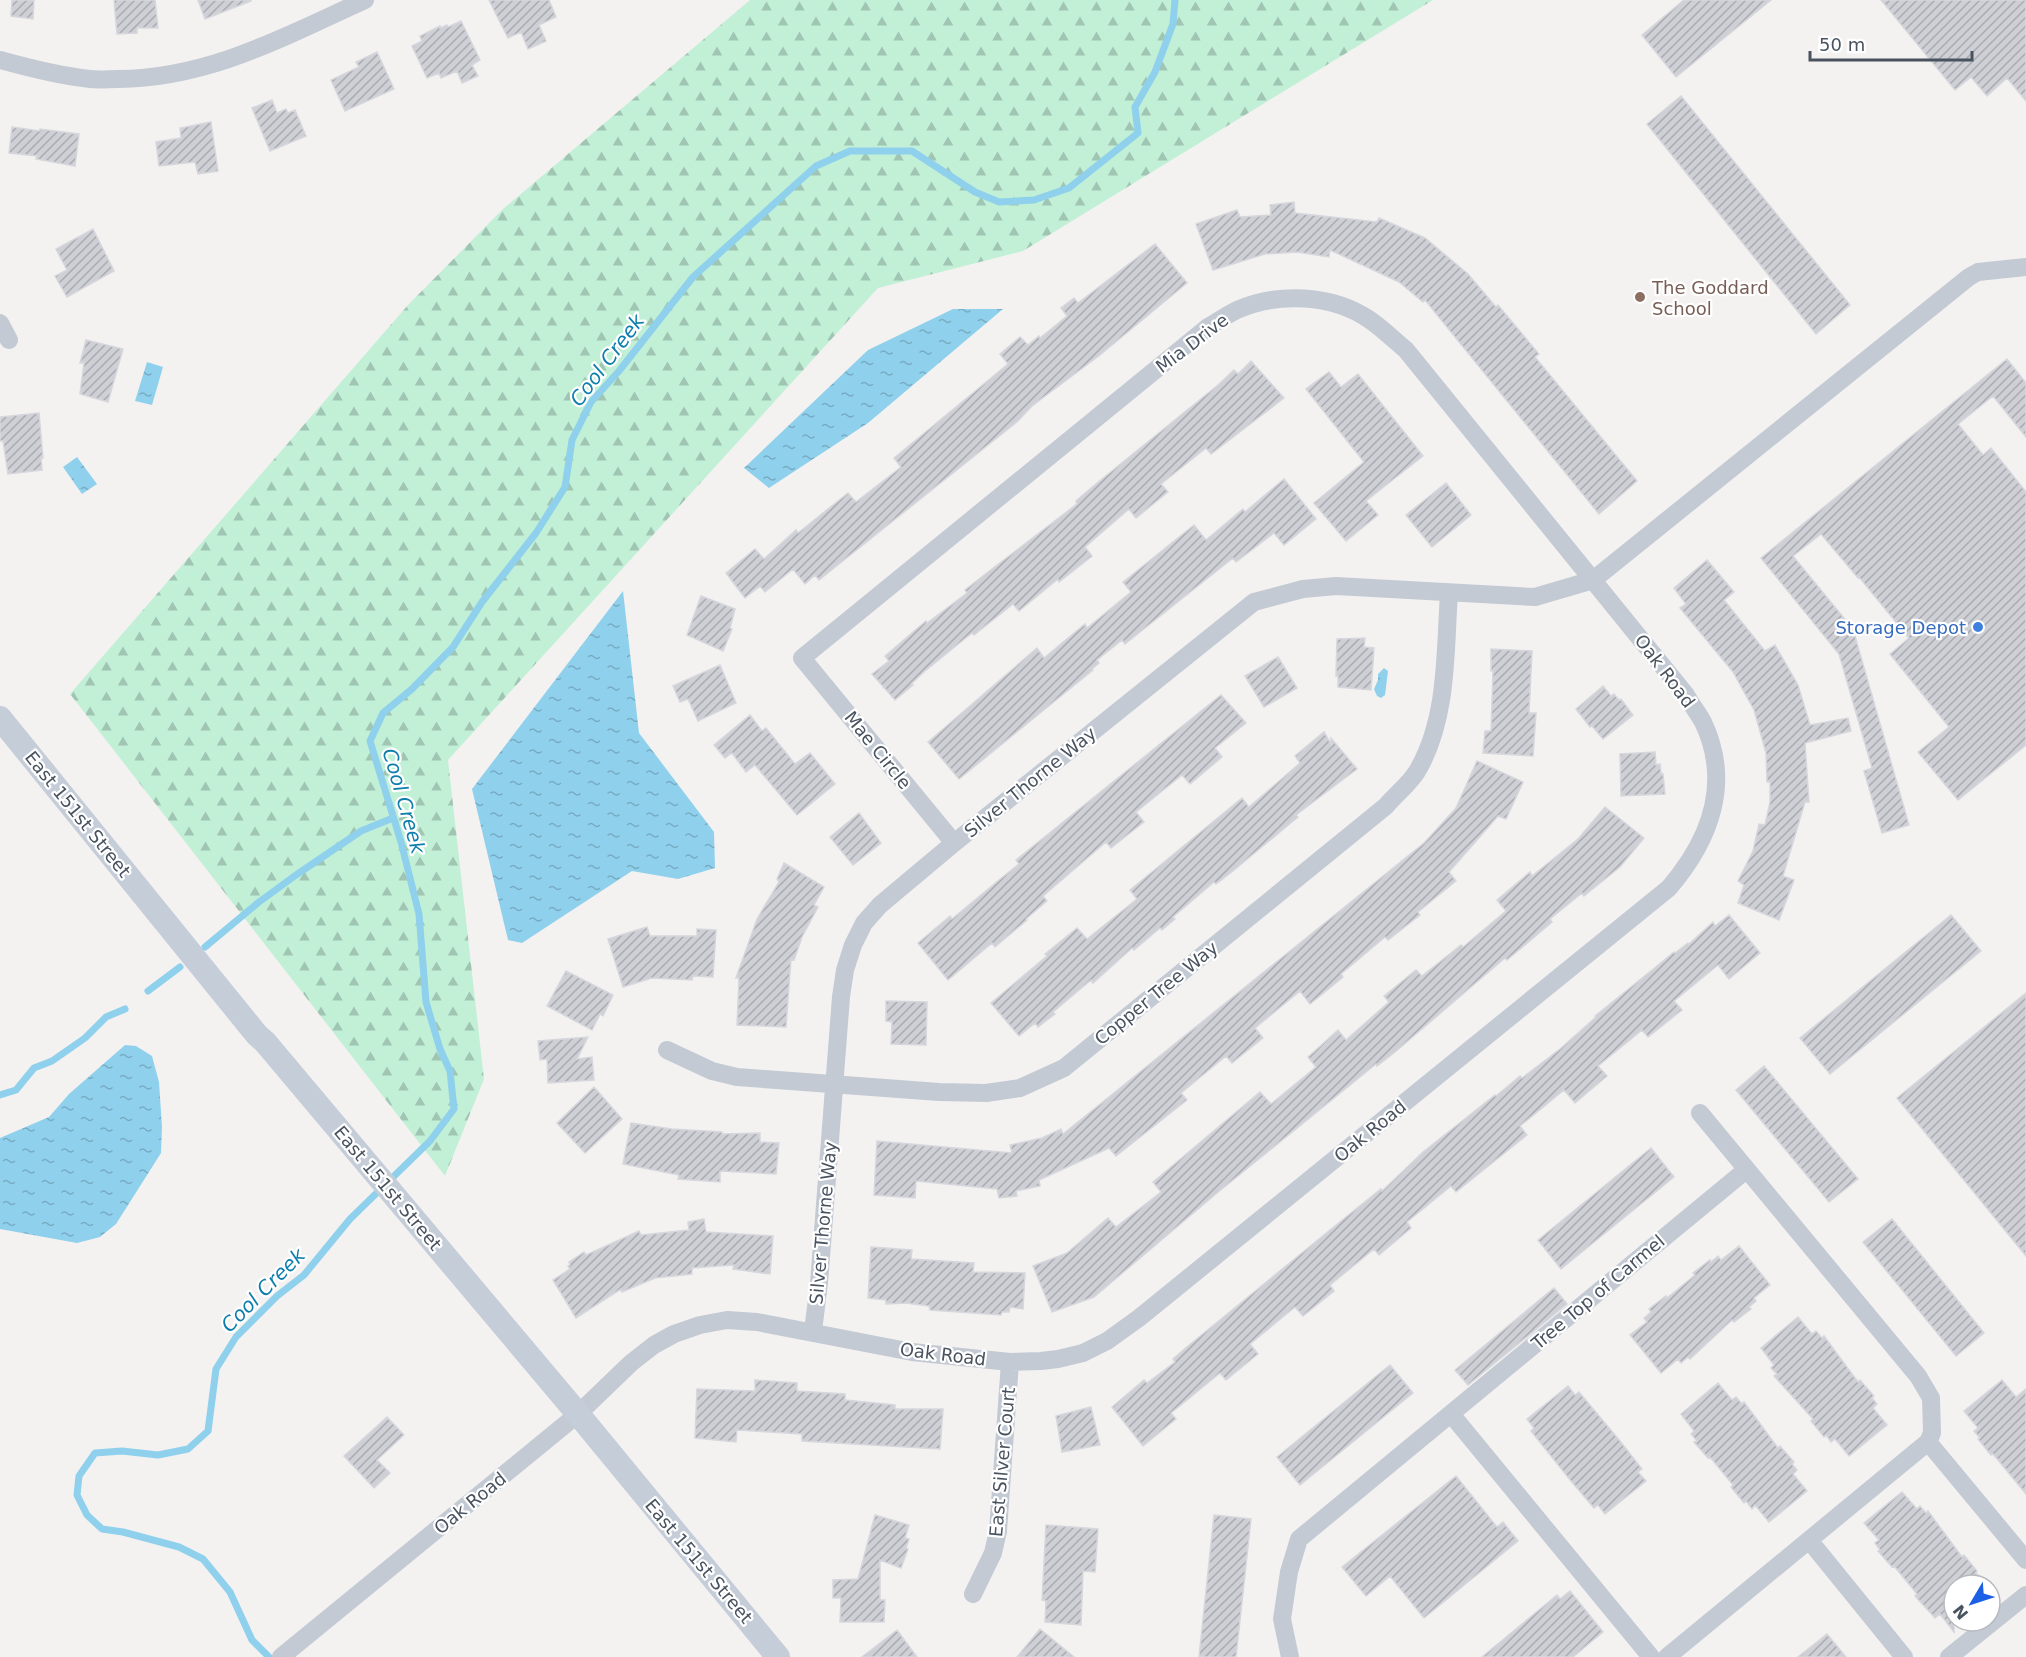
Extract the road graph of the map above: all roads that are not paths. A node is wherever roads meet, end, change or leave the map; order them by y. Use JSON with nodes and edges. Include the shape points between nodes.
{"nodes":[{"id":1,"x":365,"y":0,"type":"edge"},
{"id":2,"x":0,"y":60,"type":"edge"},
{"id":3,"x":2026,"y":267,"type":"edge"},
{"id":4,"x":0,"y":323,"type":"edge"},
{"id":5,"x":9,"y":339,"type":"dead end"},
{"id":6,"x":1593,"y":580,"type":"junction"},
{"id":7,"x":1449,"y":593,"type":"junction"},
{"id":8,"x":802,"y":658,"type":"joint"},
{"id":9,"x":0,"y":718,"type":"edge"},
{"id":10,"x":954,"y":843,"type":"junction"},
{"id":11,"x":667,"y":1050,"type":"dead end"},
{"id":12,"x":834,"y":1084,"type":"junction"},
{"id":13,"x":1700,"y":1113,"type":"dead end"},
{"id":14,"x":1746,"y":1170,"type":"junction"},
{"id":15,"x":813,"y":1331,"type":"junction"},
{"id":16,"x":1010,"y":1362,"type":"junction"},
{"id":17,"x":578,"y":1414,"type":"junction"},
{"id":18,"x":1450,"y":1414,"type":"junction"},
{"id":19,"x":1928,"y":1442,"type":"junction"},
{"id":20,"x":1809,"y":1540,"type":"junction"},
{"id":21,"x":2026,"y":1560,"type":"edge"},
{"id":22,"x":973,"y":1594,"type":"dead end"},
{"id":23,"x":2026,"y":1594,"type":"edge"},
{"id":24,"x":281,"y":1657,"type":"edge"},
{"id":25,"x":778,"y":1657,"type":"edge"},
{"id":26,"x":1290,"y":1657,"type":"edge"},
{"id":27,"x":1651,"y":1657,"type":"edge"},
{"id":28,"x":1667,"y":1657,"type":"edge"},
{"id":29,"x":1904,"y":1657,"type":"edge"},
{"id":30,"x":1949,"y":1657,"type":"edge"}],
"edges":[{"from":1,"to":2,"type":"street","via":[[239,57],[166,76],[91,79]]},
{"from":3,"to":6,"type":"street","via":[[1978,272],[1969,277]]},
{"from":4,"to":5,"type":"street"},
{"from":6,"to":7,"type":"street","name":"Silver Thorne Way","via":[[1534,597]]},
{"from":6,"to":8,"type":"street","name":"Mia Drive","via":[[1406,350],[1370,320],[1343,307],[1303,298],[1267,300],[1236,310],[1208,327]]},
{"from":6,"to":16,"type":"street","name":"Oak Road","via":[[1686,694],[1703,723],[1713,753],[1716,776],[1708,827],[1682,874],[1139,1318],[1083,1353]]},
{"from":7,"to":10,"type":"street","name":"Silver Thorne Way","via":[[1336,586],[1303,589],[1254,603]]},
{"from":7,"to":12,"type":"street","name":"Copper Tree Way","via":[[1441,703],[1432,740],[1418,771],[1386,806],[1064,1068],[1020,1088],[986,1093]]},
{"from":8,"to":10,"type":"street","name":"Mae Circle"},
{"from":9,"to":17,"type":"street","name":"East 151st Street","via":[[256,1035]]},
{"from":10,"to":12,"type":"street","name":"Silver Thorne Way","via":[[880,905],[864,923],[853,945],[842,988]]},
{"from":11,"to":12,"type":"street","name":"Copper Tree Way","via":[[712,1071],[737,1077]]},
{"from":12,"to":15,"type":"street","name":"Silver Thorne Way"},
{"from":13,"to":14,"type":"street"},
{"from":14,"to":18,"type":"street","name":"Tree Top of Carmel"},
{"from":14,"to":19,"type":"street","via":[[1918,1376],[1931,1398],[1932,1433]]},
{"from":15,"to":16,"type":"street","name":"Oak Road","via":[[912,1352]]},
{"from":15,"to":17,"type":"street","name":"Oak Road","via":[[727,1320],[674,1334],[631,1363]]},
{"from":16,"to":22,"type":"street","name":"East Silver Court","via":[[998,1531],[993,1553]]},
{"from":17,"to":24,"type":"street","name":"Oak Road"},
{"from":17,"to":25,"type":"street","name":"East 151st Street"},
{"from":18,"to":26,"type":"street","name":"Tree Top of Carmel","via":[[1299,1539],[1282,1619]]},
{"from":18,"to":27,"type":"street"},
{"from":19,"to":20,"type":"street"},
{"from":19,"to":21,"type":"street"},
{"from":20,"to":28,"type":"street"},
{"from":20,"to":29,"type":"street"},
{"from":23,"to":30,"type":"street"}]}
